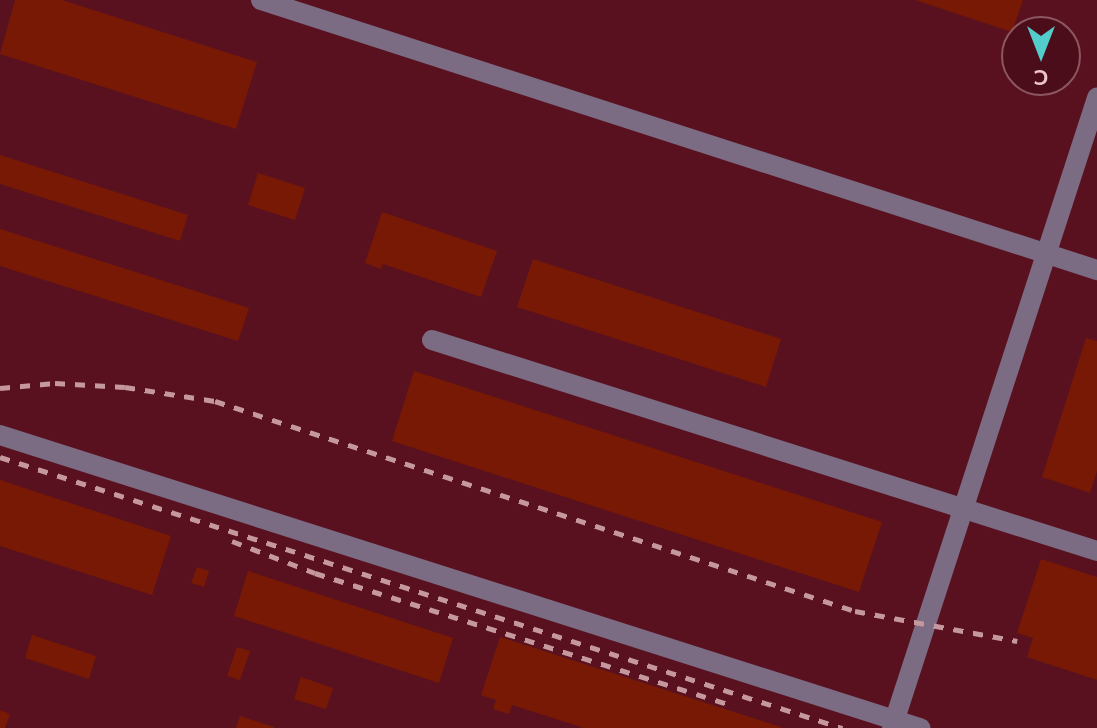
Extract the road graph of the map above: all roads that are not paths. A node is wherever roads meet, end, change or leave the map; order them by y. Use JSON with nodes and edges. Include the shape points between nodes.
{"nodes":[{"id":1,"x":261,"y":0,"type":"edge"},
{"id":2,"x":1097,"y":98,"type":"edge"},
{"id":3,"x":1047,"y":254,"type":"junction"},
{"id":4,"x":1097,"y":270,"type":"edge"},
{"id":5,"x":432,"y":340,"type":"dead end"},
{"id":6,"x":0,"y":435,"type":"edge"},
{"id":7,"x":963,"y":509,"type":"junction"},
{"id":8,"x":1097,"y":551,"type":"edge"},
{"id":9,"x":893,"y":724,"type":"edge"},
{"id":10,"x":920,"y":728,"type":"edge"}],
"edges":[{"from":1,"to":3,"type":"lane"},
{"from":2,"to":3,"type":"lane"},
{"from":3,"to":4,"type":"lane"},
{"from":3,"to":7,"type":"lane"},
{"from":5,"to":7,"type":"lane"},
{"from":6,"to":9,"type":"lane"},
{"from":7,"to":8,"type":"lane"},
{"from":7,"to":9,"type":"lane"},
{"from":9,"to":10,"type":"lane"}]}
